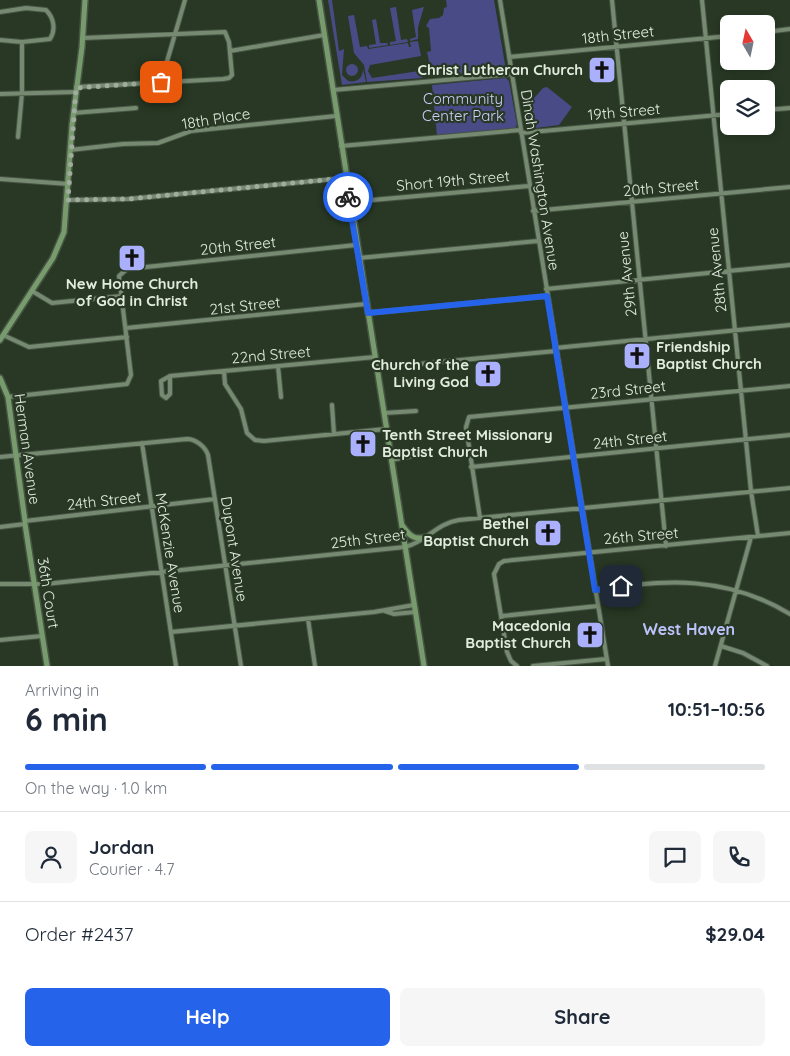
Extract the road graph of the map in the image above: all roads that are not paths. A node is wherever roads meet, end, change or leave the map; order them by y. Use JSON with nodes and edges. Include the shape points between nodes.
{"nodes":[{"id":1,"x":85,"y":0,"type":"edge"},
{"id":2,"x":185,"y":0,"type":"edge"},
{"id":3,"x":319,"y":0,"type":"edge"},
{"id":4,"x":500,"y":0,"type":"edge"},
{"id":5,"x":612,"y":0,"type":"edge"},
{"id":6,"x":702,"y":0,"type":"edge"},
{"id":7,"x":0,"y":12,"type":"edge"},
{"id":8,"x":790,"y":29,"type":"edge"},
{"id":9,"x":775,"y":31,"type":"edge"},
{"id":10,"x":176,"y":34,"type":"junction"},
{"id":11,"x":324,"y":35,"type":"junction"},
{"id":12,"x":720,"y":37,"type":"edge"},
{"id":13,"x":83,"y":38,"type":"junction"},
{"id":14,"x":706,"y":38,"type":"junction"},
{"id":15,"x":0,"y":40,"type":"edge"},
{"id":16,"x":22,"y":42,"type":"junction"},
{"id":17,"x":617,"y":46,"type":"junction"},
{"id":18,"x":230,"y":51,"type":"junction"},
{"id":19,"x":509,"y":57,"type":"junction"},
{"id":20,"x":512,"y":74,"type":"junction"},
{"id":21,"x":161,"y":82,"type":"junction"},
{"id":22,"x":76,"y":90,"type":"junction"},
{"id":23,"x":333,"y":90,"type":"junction"},
{"id":24,"x":22,"y":93,"type":"junction"},
{"id":25,"x":0,"y":94,"type":"edge"},
{"id":26,"x":136,"y":108,"type":"dead end"},
{"id":27,"x":790,"y":108,"type":"edge"},
{"id":28,"x":775,"y":109,"type":"edge"},
{"id":29,"x":73,"y":113,"type":"junction"},
{"id":30,"x":714,"y":115,"type":"junction"},
{"id":31,"x":720,"y":115,"type":"edge"},
{"id":32,"x":336,"y":116,"type":"junction"},
{"id":33,"x":624,"y":124,"type":"junction"},
{"id":34,"x":521,"y":132,"type":"junction"},
{"id":35,"x":18,"y":137,"type":"dead end"},
{"id":36,"x":340,"y":146,"type":"junction"},
{"id":37,"x":70,"y":150,"type":"junction"},
{"id":38,"x":345,"y":178,"type":"junction"},
{"id":39,"x":0,"y":179,"type":"edge"},
{"id":40,"x":69,"y":184,"type":"junction"},
{"id":41,"x":529,"y":186,"type":"junction"},
{"id":42,"x":790,"y":187,"type":"edge"},
{"id":43,"x":721,"y":193,"type":"junction"},
{"id":44,"x":68,"y":200,"type":"junction"},
{"id":45,"x":349,"y":202,"type":"junction"},
{"id":46,"x":632,"y":202,"type":"junction"},
{"id":47,"x":533,"y":212,"type":"junction"},
{"id":48,"x":538,"y":241,"type":"junction"},
{"id":49,"x":356,"y":245,"type":"junction"},
{"id":50,"x":359,"y":258,"type":"junction"},
{"id":51,"x":790,"y":265,"type":"edge"},
{"id":52,"x":729,"y":271,"type":"junction"},
{"id":53,"x":638,"y":280,"type":"junction"},
{"id":54,"x":546,"y":289,"type":"junction"},
{"id":55,"x":32,"y":291,"type":"junction"},
{"id":56,"x":122,"y":296,"type":"junction"},
{"id":57,"x":547,"y":296,"type":"junction"},
{"id":58,"x":366,"y":304,"type":"junction"},
{"id":59,"x":368,"y":313,"type":"junction"},
{"id":60,"x":790,"y":325,"type":"edge"},
{"id":61,"x":126,"y":328,"type":"junction"},
{"id":62,"x":735,"y":330,"type":"junction"},
{"id":63,"x":126,"y":336,"type":"junction"},
{"id":64,"x":2,"y":338,"type":"edge"},
{"id":65,"x":645,"y":339,"type":"junction"},
{"id":66,"x":555,"y":350,"type":"junction"},
{"id":67,"x":375,"y":357,"type":"junction"},
{"id":68,"x":278,"y":366,"type":"junction"},
{"id":69,"x":377,"y":368,"type":"junction"},
{"id":70,"x":224,"y":371,"type":"junction"},
{"id":71,"x":170,"y":376,"type":"junction"},
{"id":72,"x":0,"y":378,"type":"edge"},
{"id":73,"x":790,"y":386,"type":"edge"},
{"id":74,"x":740,"y":390,"type":"junction"},
{"id":75,"x":8,"y":397,"type":"junction"},
{"id":76,"x":281,"y":397,"type":"dead end"},
{"id":77,"x":651,"y":399,"type":"junction"},
{"id":78,"x":332,"y":405,"type":"dead end"},
{"id":79,"x":565,"y":408,"type":"junction"},
{"id":80,"x":416,"y":411,"type":"dead end"},
{"id":81,"x":384,"y":413,"type":"junction"},
{"id":82,"x":386,"y":429,"type":"junction"},
{"id":83,"x":334,"y":434,"type":"junction"},
{"id":84,"x":790,"y":435,"type":"edge"},
{"id":85,"x":745,"y":440,"type":"junction"},
{"id":86,"x":142,"y":443,"type":"junction"},
{"id":87,"x":656,"y":449,"type":"junction"},
{"id":88,"x":422,"y":454,"type":"dead end"},
{"id":89,"x":15,"y":455,"type":"junction"},
{"id":90,"x":0,"y":457,"type":"edge"},
{"id":91,"x":573,"y":457,"type":"junction"},
{"id":92,"x":391,"y":460,"type":"junction"},
{"id":93,"x":471,"y":467,"type":"junction"},
{"id":94,"x":790,"y":488,"type":"edge"},
{"id":95,"x":750,"y":491,"type":"junction"},
{"id":96,"x":215,"y":499,"type":"junction"},
{"id":97,"x":661,"y":500,"type":"junction"},
{"id":98,"x":581,"y":507,"type":"junction"},
{"id":99,"x":151,"y":508,"type":"junction"},
{"id":100,"x":480,"y":518,"type":"junction"},
{"id":101,"x":25,"y":523,"type":"junction"},
{"id":102,"x":401,"y":524,"type":"junction"},
{"id":103,"x":0,"y":527,"type":"edge"},
{"id":104,"x":790,"y":533,"type":"edge"},
{"id":105,"x":758,"y":536,"type":"junction"},
{"id":106,"x":425,"y":537,"type":"junction"},
{"id":107,"x":751,"y":537,"type":"junction"},
{"id":108,"x":666,"y":546,"type":"junction"},
{"id":109,"x":405,"y":547,"type":"junction"},
{"id":110,"x":589,"y":552,"type":"junction"},
{"id":111,"x":226,"y":565,"type":"junction"},
{"id":112,"x":160,"y":571,"type":"junction"},
{"id":113,"x":34,"y":583,"type":"junction"},
{"id":114,"x":0,"y":584,"type":"edge"},
{"id":115,"x":595,"y":590,"type":"junction"},
{"id":116,"x":737,"y":591,"type":"junction"},
{"id":117,"x":414,"y":604,"type":"junction"},
{"id":118,"x":598,"y":606,"type":"junction"},
{"id":119,"x":385,"y":611,"type":"junction"},
{"id":120,"x":415,"y":612,"type":"junction"},
{"id":121,"x":790,"y":614,"type":"edge"},
{"id":122,"x":502,"y":616,"type":"junction"},
{"id":123,"x":308,"y":619,"type":"junction"},
{"id":124,"x":235,"y":626,"type":"junction"},
{"id":125,"x":171,"y":632,"type":"junction"},
{"id":126,"x":42,"y":636,"type":"junction"},
{"id":127,"x":0,"y":640,"type":"edge"},
{"id":128,"x":721,"y":646,"type":"junction"},
{"id":129,"x":606,"y":659,"type":"junction"},
{"id":130,"x":47,"y":666,"type":"edge"},
{"id":131,"x":176,"y":666,"type":"edge"},
{"id":132,"x":241,"y":666,"type":"edge"},
{"id":133,"x":315,"y":666,"type":"edge"},
{"id":134,"x":424,"y":666,"type":"edge"},
{"id":135,"x":517,"y":666,"type":"edge"},
{"id":136,"x":533,"y":666,"type":"edge"},
{"id":137,"x":608,"y":666,"type":"edge"},
{"id":138,"x":715,"y":666,"type":"edge"},
{"id":139,"x":767,"y":666,"type":"edge"}],
"edges":[{"from":1,"to":13,"type":"main road"},
{"from":2,"to":10,"type":"street"},
{"from":3,"to":11,"type":"main road"},
{"from":4,"to":19,"type":"street","name":"Dinah Washington Avenue"},
{"from":5,"to":17,"type":"street","name":"29th Avenue"},
{"from":6,"to":14,"type":"street","name":"28th Avenue"},
{"from":7,"to":16,"type":"street","via":[[26,8],[49,13],[54,28],[50,39]]},
{"from":8,"to":9,"type":"street"},
{"from":10,"to":13,"type":"street"},
{"from":10,"to":18,"type":"street","via":[[225,32]]},
{"from":10,"to":21,"type":"street"},
{"from":11,"to":18,"type":"street"},
{"from":11,"to":23,"type":"main road"},
{"from":12,"to":14,"type":"street","name":"18th Street"},
{"from":13,"to":22,"type":"main road"},
{"from":14,"to":17,"type":"street","name":"18th Street"},
{"from":14,"to":30,"type":"street","name":"28th Avenue"},
{"from":15,"to":16,"type":"street"},
{"from":16,"to":24,"type":"street"},
{"from":17,"to":19,"type":"street","name":"18th Street"},
{"from":17,"to":33,"type":"street","name":"29th Avenue"},
{"from":18,"to":21,"type":"street","via":[[233,70],[229,78]]},
{"from":19,"to":20,"type":"street","name":"Dinah Washington Avenue"},
{"from":20,"to":23,"type":"street"},
{"from":20,"to":34,"type":"street","name":"Dinah Washington Avenue"},
{"from":21,"to":22,"type":"street"},
{"from":22,"to":24,"type":"street"},
{"from":22,"to":29,"type":"main road"},
{"from":23,"to":32,"type":"main road"},
{"from":24,"to":25,"type":"street"},
{"from":24,"to":35,"type":"street"},
{"from":26,"to":29,"type":"street"},
{"from":27,"to":28,"type":"street"},
{"from":29,"to":37,"type":"main road"},
{"from":30,"to":31,"type":"street","name":"19th Street"},
{"from":30,"to":33,"type":"street","name":"19th Street"},
{"from":30,"to":43,"type":"street","name":"28th Avenue"},
{"from":32,"to":36,"type":"main road"},
{"from":32,"to":37,"type":"street","name":"18th Place","via":[[191,131],[158,143]]},
{"from":33,"to":34,"type":"street","name":"19th Street"},
{"from":33,"to":46,"type":"street","name":"29th Avenue"},
{"from":34,"to":36,"type":"street","name":"19th Street"},
{"from":34,"to":41,"type":"street","name":"Dinah Washington Avenue"},
{"from":36,"to":38,"type":"main road"},
{"from":37,"to":40,"type":"main road"},
{"from":38,"to":44,"type":"street","via":[[128,199]]},
{"from":38,"to":45,"type":"main road"},
{"from":39,"to":40,"type":"street"},
{"from":40,"to":44,"type":"main road"},
{"from":41,"to":45,"type":"street","name":"Short 19th Street"},
{"from":41,"to":47,"type":"street","name":"Dinah Washington Avenue"},
{"from":42,"to":43,"type":"street","name":"20th Street"},
{"from":43,"to":46,"type":"street","name":"20th Street"},
{"from":43,"to":52,"type":"street","name":"28th Avenue"},
{"from":44,"to":55,"type":"main road","via":[[60,245]]},
{"from":45,"to":49,"type":"main road"},
{"from":46,"to":47,"type":"street","name":"20th Street"},
{"from":46,"to":53,"type":"street","name":"29th Avenue"},
{"from":47,"to":48,"type":"street","name":"Dinah Washington Avenue"},
{"from":48,"to":50,"type":"street"},
{"from":48,"to":54,"type":"street","name":"Dinah Washington Avenue"},
{"from":49,"to":50,"type":"main road"},
{"from":49,"to":56,"type":"street","name":"20th Street","via":[[132,268],[122,271],[119,276]]},
{"from":50,"to":58,"type":"main road"},
{"from":51,"to":52,"type":"street"},
{"from":52,"to":53,"type":"street"},
{"from":52,"to":62,"type":"street","name":"28th Avenue"},
{"from":53,"to":54,"type":"street"},
{"from":53,"to":65,"type":"street","name":"29th Avenue"},
{"from":54,"to":57,"type":"street","name":"Dinah Washington Avenue"},
{"from":55,"to":56,"type":"street","via":[[52,302]]},
{"from":55,"to":64,"type":"main road"},
{"from":56,"to":61,"type":"street"},
{"from":57,"to":59,"type":"street"},
{"from":57,"to":66,"type":"street","name":"Dinah Washington Avenue"},
{"from":58,"to":59,"type":"main road"},
{"from":58,"to":61,"type":"street","name":"21st Street"},
{"from":59,"to":67,"type":"main road"},
{"from":60,"to":62,"type":"street"},
{"from":61,"to":63,"type":"street"},
{"from":62,"to":65,"type":"street"},
{"from":62,"to":74,"type":"street","name":"28th Avenue"},
{"from":63,"to":64,"type":"street","via":[[29,347]]},
{"from":63,"to":75,"type":"street","via":[[130,380],[122,386]]},
{"from":65,"to":66,"type":"street"},
{"from":65,"to":77,"type":"street","name":"29th Avenue"},
{"from":66,"to":69,"type":"street"},
{"from":66,"to":79,"type":"street","name":"Dinah Washington Avenue"},
{"from":67,"to":68,"type":"street","name":"22nd Street"},
{"from":67,"to":69,"type":"main road"},
{"from":68,"to":70,"type":"street","name":"22nd Street"},
{"from":68,"to":76,"type":"street"},
{"from":69,"to":81,"type":"main road"},
{"from":70,"to":71,"type":"street","name":"22nd Street"},
{"from":70,"to":83,"type":"street","via":[[227,389],[241,409],[244,428],[254,440],[264,442]]},
{"from":71,"to":71,"type":"street","via":[[160,386],[166,398],[170,394]]},
{"from":72,"to":75,"type":"main road","name":"Herman Avenue"},
{"from":73,"to":74,"type":"street","name":"23rd Street"},
{"from":74,"to":77,"type":"street","name":"23rd Street"},
{"from":74,"to":85,"type":"street","name":"28th Avenue"},
{"from":75,"to":89,"type":"main road","name":"Herman Avenue"},
{"from":77,"to":79,"type":"street","name":"23rd Street"},
{"from":77,"to":87,"type":"street","name":"29th Avenue"},
{"from":78,"to":83,"type":"street"},
{"from":79,"to":91,"type":"street","name":"Dinah Washington Avenue"},
{"from":79,"to":93,"type":"street","name":"23rd Street","via":[[469,417],[466,427]]},
{"from":80,"to":81,"type":"street"},
{"from":81,"to":82,"type":"main road"},
{"from":82,"to":83,"type":"street"},
{"from":82,"to":92,"type":"main road"},
{"from":84,"to":85,"type":"street","name":"24th Street"},
{"from":85,"to":87,"type":"street","name":"24th Street"},
{"from":85,"to":95,"type":"street","name":"28th Avenue"},
{"from":86,"to":89,"type":"street"},
{"from":86,"to":96,"type":"street","name":"Dupont Avenue","via":[[194,441],[208,455]]},
{"from":86,"to":99,"type":"street","name":"McKenzie Avenue"},
{"from":87,"to":91,"type":"street","name":"24th Street"},
{"from":87,"to":97,"type":"street","name":"29th Avenue"},
{"from":88,"to":92,"type":"street"},
{"from":89,"to":90,"type":"street"},
{"from":89,"to":101,"type":"main road","name":"Herman Avenue"},
{"from":91,"to":93,"type":"street","name":"24th Street"},
{"from":91,"to":98,"type":"street","name":"Dinah Washington Avenue"},
{"from":92,"to":102,"type":"main road"},
{"from":93,"to":100,"type":"street"},
{"from":94,"to":95,"type":"street","name":"25th Street"},
{"from":95,"to":97,"type":"street","name":"25th Street"},
{"from":95,"to":105,"type":"street","name":"28th Avenue"},
{"from":96,"to":99,"type":"street","name":"24th Street"},
{"from":96,"to":111,"type":"street","name":"Dupont Avenue"},
{"from":97,"to":98,"type":"street","name":"25th Street"},
{"from":97,"to":108,"type":"street","name":"29th Avenue"},
{"from":98,"to":100,"type":"street","name":"25th Street"},
{"from":98,"to":110,"type":"street","name":"Dinah Washington Avenue"},
{"from":99,"to":101,"type":"street","name":"24th Street"},
{"from":99,"to":112,"type":"street","name":"McKenzie Avenue"},
{"from":100,"to":106,"type":"street","name":"25th Street","via":[[445,523]]},
{"from":101,"to":103,"type":"street","name":"24th Street"},
{"from":101,"to":113,"type":"main road","name":"36th Court"},
{"from":102,"to":106,"type":"main road","via":[[412,537]]},
{"from":102,"to":109,"type":"main road"},
{"from":104,"to":105,"type":"street","name":"26th Street"},
{"from":105,"to":107,"type":"street","name":"26th Street"},
{"from":106,"to":109,"type":"street","name":"25th Street"},
{"from":107,"to":108,"type":"street","name":"26th Street"},
{"from":107,"to":116,"type":"street"},
{"from":108,"to":110,"type":"street","name":"26th Street"},
{"from":109,"to":111,"type":"street","name":"25th Street"},
{"from":109,"to":117,"type":"main road"},
{"from":110,"to":115,"type":"street","name":"Dinah Washington Avenue"},
{"from":110,"to":122,"type":"street","name":"26th Street","via":[[509,560],[499,564],[494,574]]},
{"from":111,"to":112,"type":"street","name":"25th Street"},
{"from":111,"to":124,"type":"street","name":"Dupont Avenue"},
{"from":112,"to":113,"type":"street","name":"25th Street"},
{"from":112,"to":125,"type":"street","name":"McKenzie Avenue"},
{"from":113,"to":114,"type":"street","name":"25th Street"},
{"from":113,"to":126,"type":"main road","name":"36th Court"},
{"from":115,"to":116,"type":"street","via":[[665,581],[695,582]]},
{"from":115,"to":118,"type":"street","name":"Dinah Washington Avenue"},
{"from":116,"to":121,"type":"street"},
{"from":116,"to":128,"type":"street"},
{"from":117,"to":119,"type":"street"},
{"from":117,"to":120,"type":"main road"},
{"from":118,"to":122,"type":"street"},
{"from":118,"to":129,"type":"street","name":"Dinah Washington Avenue"},
{"from":119,"to":120,"type":"street","via":[[394,614]]},
{"from":119,"to":123,"type":"street"},
{"from":120,"to":134,"type":"main road"},
{"from":122,"to":135,"type":"street","via":[[507,652],[511,662]]},
{"from":123,"to":124,"type":"street"},
{"from":123,"to":133,"type":"street"},
{"from":124,"to":125,"type":"street"},
{"from":124,"to":132,"type":"street","name":"Dupont Avenue"},
{"from":125,"to":131,"type":"street","name":"McKenzie Avenue"},
{"from":126,"to":127,"type":"street"},
{"from":126,"to":130,"type":"main road","name":"36th Court"},
{"from":128,"to":138,"type":"street"},
{"from":128,"to":139,"type":"street"},
{"from":129,"to":136,"type":"street"},
{"from":129,"to":137,"type":"street","name":"Dinah Washington Avenue"}]}
